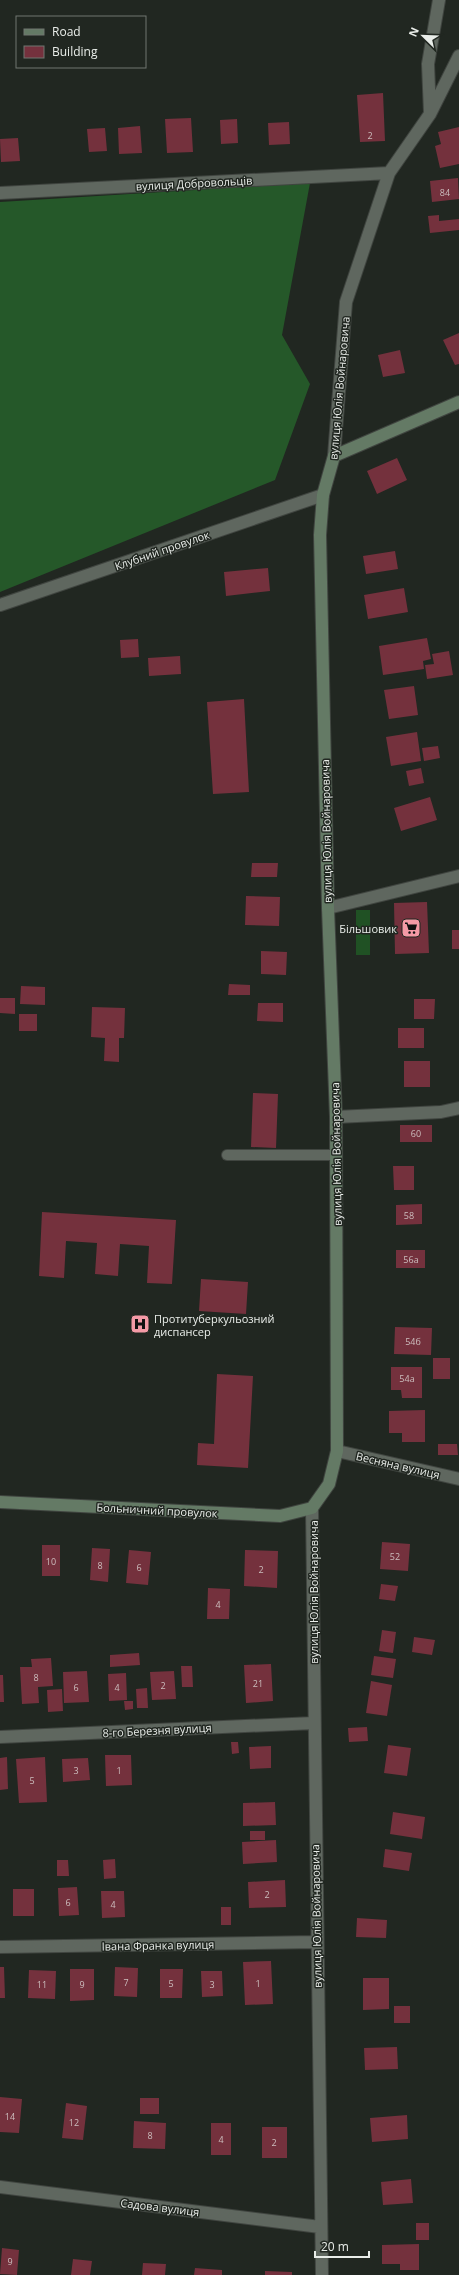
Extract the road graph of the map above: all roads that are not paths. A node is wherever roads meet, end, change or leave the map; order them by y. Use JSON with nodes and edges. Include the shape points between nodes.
{"nodes":[{"id":1,"x":439,"y":0,"type":"edge"},
{"id":2,"x":459,"y":56,"type":"edge"},
{"id":3,"x":430,"y":114,"type":"junction"},
{"id":4,"x":389,"y":173,"type":"junction"},
{"id":5,"x":0,"y":193,"type":"edge"},
{"id":6,"x":459,"y":402,"type":"edge"},
{"id":7,"x":334,"y":456,"type":"junction"},
{"id":8,"x":323,"y":495,"type":"junction"},
{"id":9,"x":0,"y":605,"type":"edge"},
{"id":10,"x":459,"y":876,"type":"edge"},
{"id":11,"x":328,"y":908,"type":"junction"},
{"id":12,"x":459,"y":1108,"type":"edge"},
{"id":13,"x":336,"y":1117,"type":"junction"},
{"id":14,"x":227,"y":1155,"type":"dead end"},
{"id":15,"x":337,"y":1155,"type":"junction"},
{"id":16,"x":337,"y":1451,"type":"junction"},
{"id":17,"x":459,"y":1479,"type":"edge"},
{"id":18,"x":0,"y":1502,"type":"edge"},
{"id":19,"x":312,"y":1508,"type":"junction"},
{"id":20,"x":314,"y":1723,"type":"junction"},
{"id":21,"x":0,"y":1737,"type":"edge"},
{"id":22,"x":316,"y":1942,"type":"junction"},
{"id":23,"x":0,"y":1948,"type":"edge"},
{"id":24,"x":0,"y":2187,"type":"edge"},
{"id":25,"x":320,"y":2227,"type":"junction"},
{"id":26,"x":322,"y":2275,"type":"edge"}],
"edges":[{"from":1,"to":3,"type":"street","via":[[428,64]]},
{"from":2,"to":3,"type":"street","name":"вулиця Юлія Войнаровича"},
{"from":3,"to":4,"type":"street","name":"вулиця Юлія Войнаровича"},
{"from":4,"to":5,"type":"street","name":"вулиця Добровольців"},
{"from":4,"to":7,"type":"street","name":"вулиця Юлія Войнаровича","via":[[346,302]]},
{"from":6,"to":7,"type":"main road"},
{"from":7,"to":8,"type":"main road","name":"вулиця Юлія Войнаровича"},
{"from":8,"to":9,"type":"street","name":"Клубний провулок"},
{"from":8,"to":11,"type":"main road","name":"вулиця Юлія Войнаровича","via":[[320,535]]},
{"from":10,"to":11,"type":"street"},
{"from":11,"to":13,"type":"main road","name":"вулиця Юлія Войнаровича"},
{"from":12,"to":13,"type":"street","via":[[441,1112]]},
{"from":13,"to":15,"type":"main road","name":"вулиця Юлія Войнаровича"},
{"from":14,"to":15,"type":"lane"},
{"from":15,"to":16,"type":"main road","name":"вулиця Юлія Войнаровича"},
{"from":16,"to":17,"type":"street","name":"Весняна вулиця"},
{"from":16,"to":19,"type":"main road","name":"вулиця Юлія Войнаровича","via":[[329,1484]]},
{"from":18,"to":19,"type":"main road","name":"Больничний провулок","via":[[280,1516]]},
{"from":19,"to":20,"type":"street","name":"вулиця Юлія Войнаровича"},
{"from":20,"to":21,"type":"street","name":"8-го Березня вулиця"},
{"from":20,"to":22,"type":"street","name":"вулиця Юлія Войнаровича"},
{"from":22,"to":23,"type":"street","name":"Івана Франка вулиця"},
{"from":22,"to":25,"type":"street","name":"вулиця Юлія Войнаровича"},
{"from":24,"to":25,"type":"street","name":"Садова вулиця"},
{"from":25,"to":26,"type":"street","name":"вулиця Юлія Войнаровича"}]}
